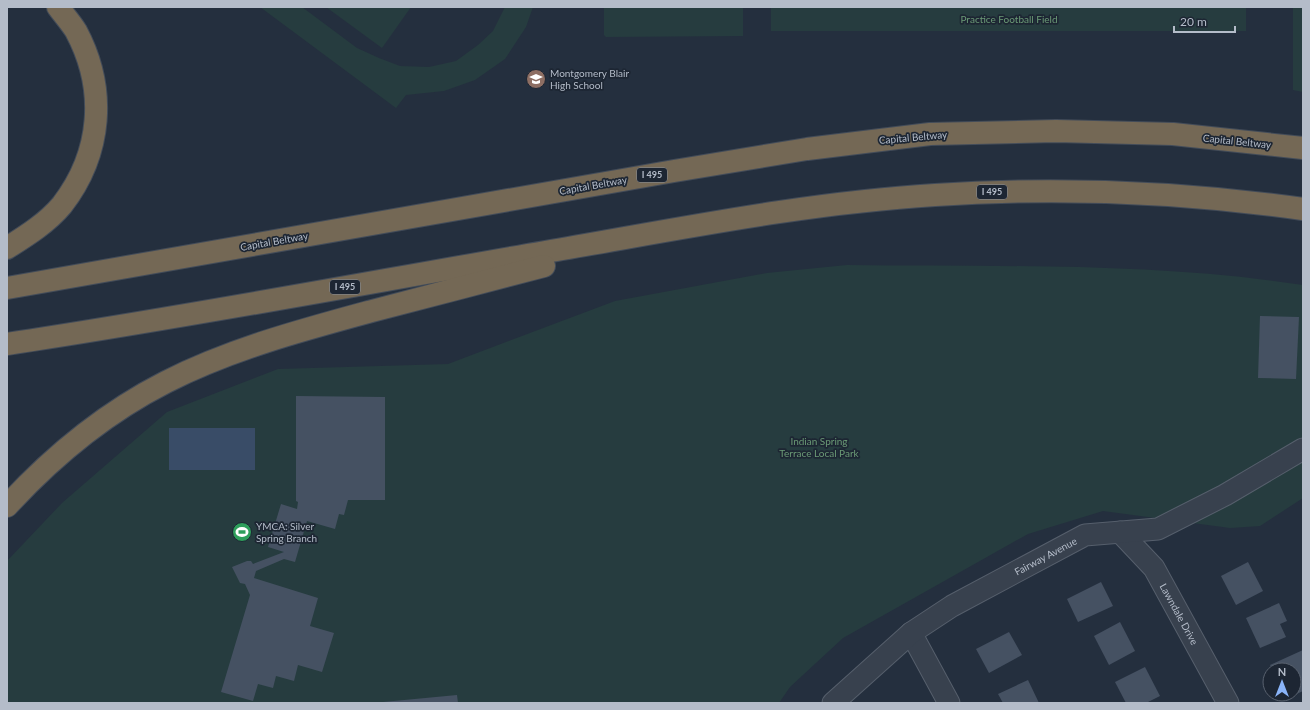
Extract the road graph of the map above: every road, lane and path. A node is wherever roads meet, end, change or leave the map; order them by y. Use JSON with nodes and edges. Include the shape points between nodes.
{"nodes":[{"id":1,"x":58,"y":7,"type":"edge"},
{"id":2,"x":1303,"y":148,"type":"edge"},
{"id":3,"x":1303,"y":209,"type":"edge"},
{"id":4,"x":683,"y":229,"type":"junction"},
{"id":5,"x":7,"y":248,"type":"edge"},
{"id":6,"x":7,"y":288,"type":"edge"},
{"id":7,"x":7,"y":344,"type":"edge"},
{"id":8,"x":1303,"y":449,"type":"edge"},
{"id":9,"x":7,"y":506,"type":"edge"},
{"id":10,"x":1120,"y":532,"type":"junction"},
{"id":11,"x":911,"y":633,"type":"junction"},
{"id":12,"x":833,"y":703,"type":"edge"},
{"id":13,"x":949,"y":703,"type":"edge"},
{"id":14,"x":1228,"y":703,"type":"edge"}],
"edges":[{"from":1,"to":5,"type":"highway","via":[[76,30],[91,67],[97,104],[94,137],[83,174],[61,206],[34,231]]},
{"from":2,"to":6,"type":"highway","name":"Capital Beltway","number":"I 495","via":[[1173,134],[1056,131],[930,134],[807,149]]},
{"from":3,"to":4,"type":"highway","number":"I 495","via":[[1170,195],[995,192],[880,200]]},
{"from":4,"to":7,"type":"highway","number":"I 495"},
{"from":4,"to":9,"type":"highway","via":[[325,324],[213,360],[165,382],[119,410],[73,444],[30,481]]},
{"from":8,"to":10,"type":"street","name":"Fairway Avenue","via":[[1225,495],[1158,529]]},
{"from":10,"to":11,"type":"street","name":"Fairway Avenue","via":[[1085,535],[952,606]]},
{"from":10,"to":14,"type":"street","name":"Lawndale Drive","via":[[1154,568]]},
{"from":11,"to":12,"type":"street","name":"Fairway Avenue"},
{"from":11,"to":13,"type":"street"}]}
